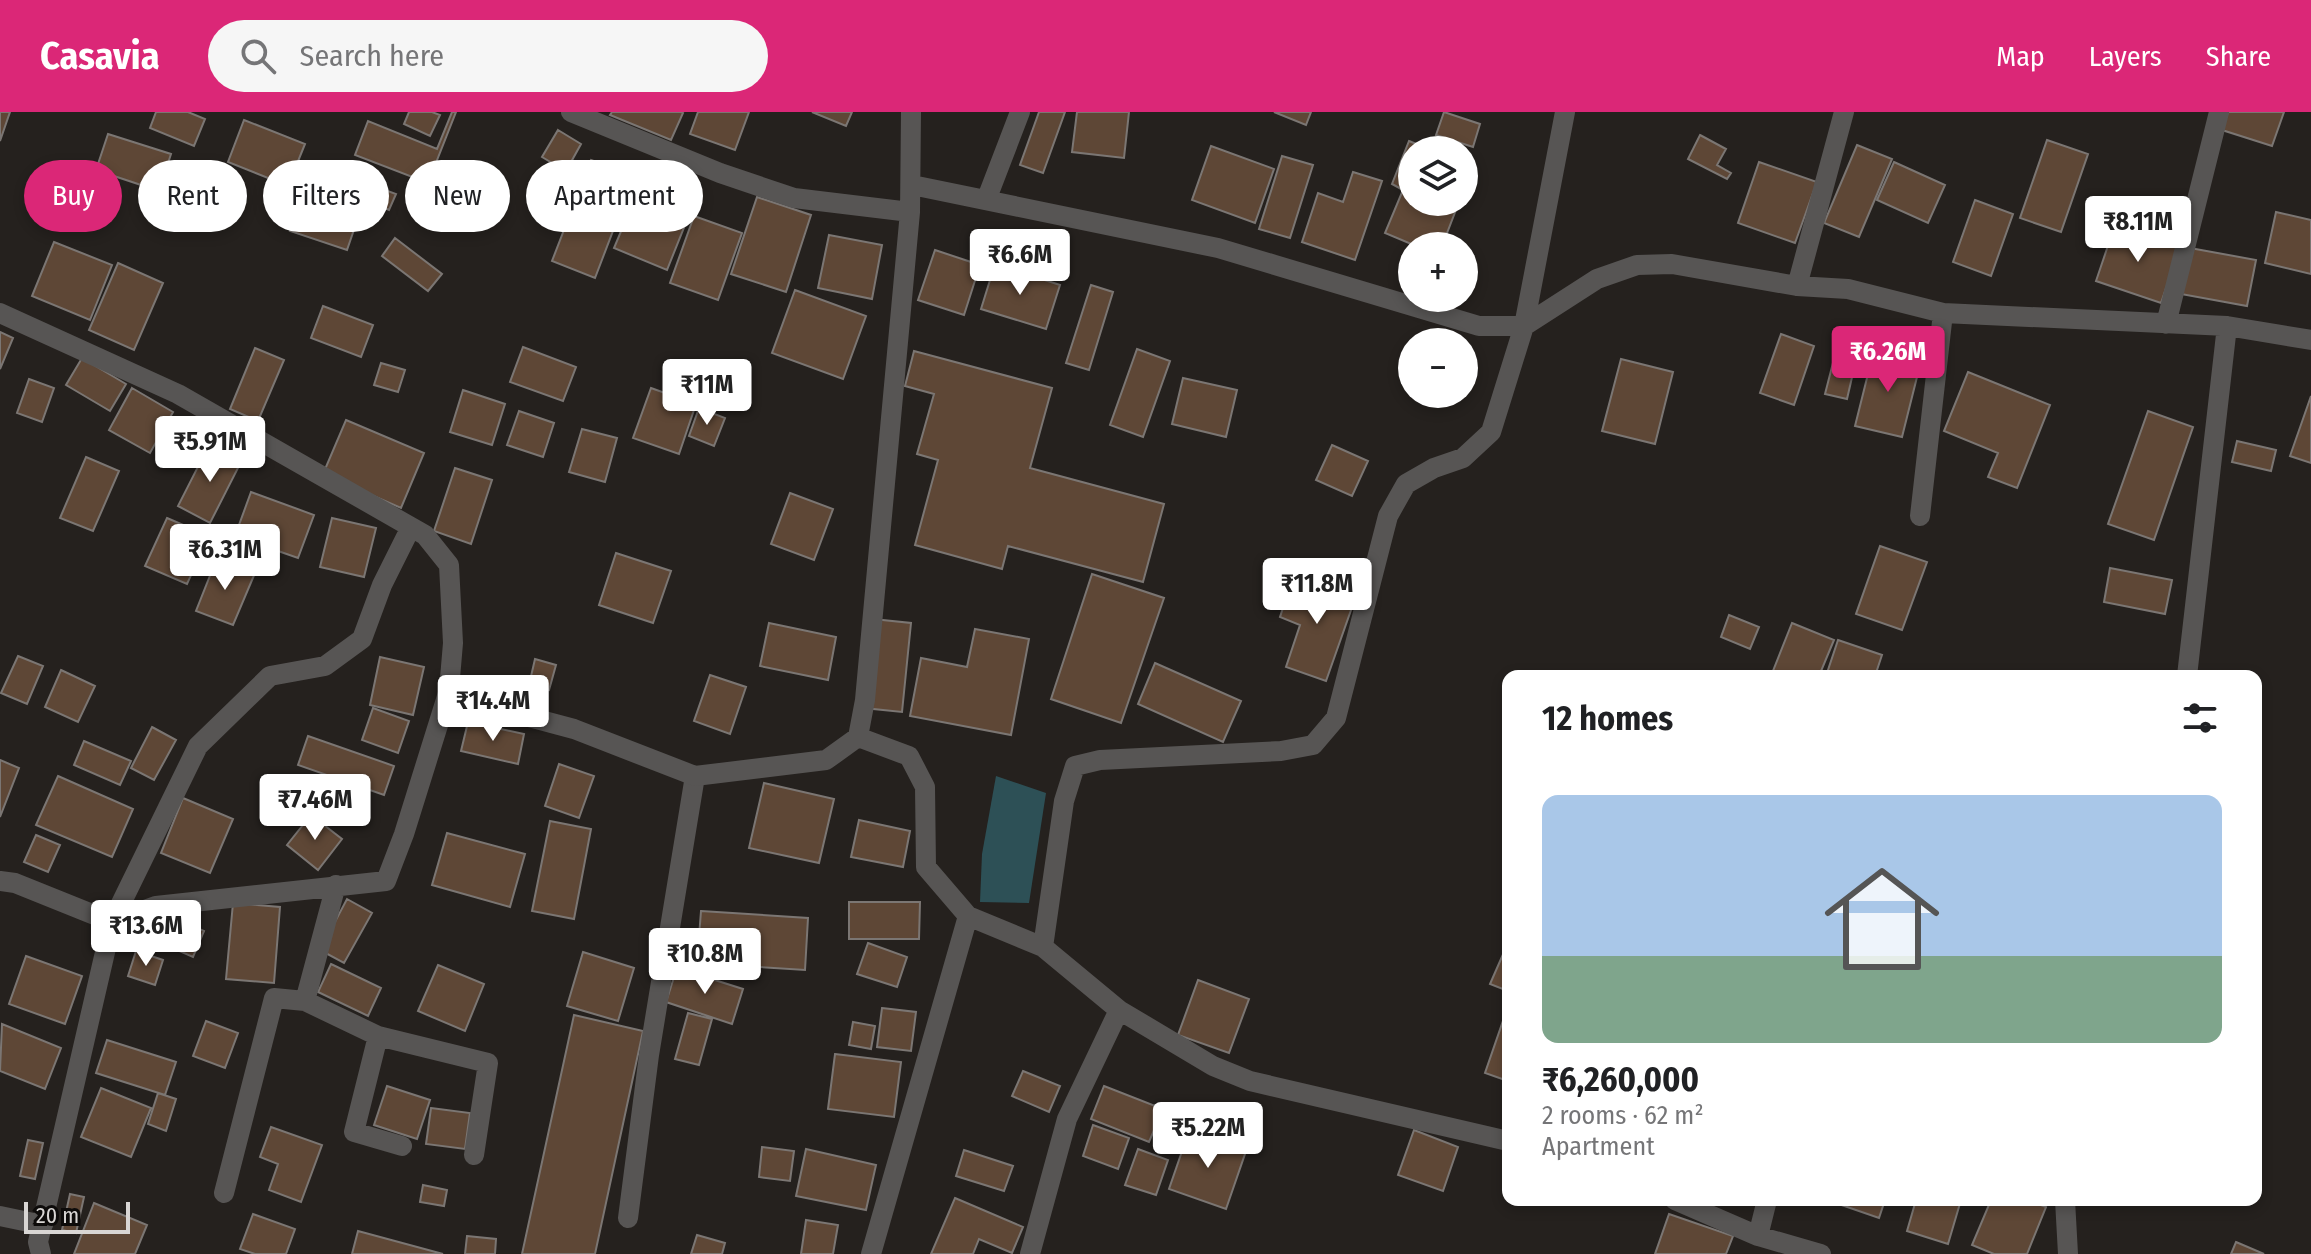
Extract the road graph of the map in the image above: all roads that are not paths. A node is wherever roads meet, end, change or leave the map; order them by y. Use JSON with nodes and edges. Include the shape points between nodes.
{"nodes":[{"id":1,"x":571,"y":112,"type":"edge"},
{"id":2,"x":911,"y":112,"type":"edge"},
{"id":3,"x":1020,"y":112,"type":"edge"},
{"id":4,"x":1565,"y":112,"type":"edge"},
{"id":5,"x":1844,"y":112,"type":"edge"},
{"id":6,"x":2219,"y":112,"type":"edge"},
{"id":7,"x":912,"y":185,"type":"junction"},
{"id":8,"x":987,"y":198,"type":"junction"},
{"id":9,"x":910,"y":212,"type":"junction"},
{"id":10,"x":1797,"y":286,"type":"junction"},
{"id":11,"x":0,"y":313,"type":"edge"},
{"id":12,"x":1943,"y":313,"type":"junction"},
{"id":13,"x":2166,"y":324,"type":"junction"},
{"id":14,"x":1524,"y":326,"type":"junction"},
{"id":15,"x":2227,"y":326,"type":"junction"},
{"id":16,"x":2311,"y":340,"type":"edge"},
{"id":17,"x":1920,"y":516,"type":"dead end"},
{"id":18,"x":411,"y":527,"type":"junction"},
{"id":19,"x":2188,"y":670,"type":"edge"},
{"id":20,"x":449,"y":690,"type":"junction"},
{"id":21,"x":858,"y":737,"type":"junction"},
{"id":22,"x":695,"y":776,"type":"junction"},
{"id":23,"x":0,"y":881,"type":"edge"},
{"id":24,"x":336,"y":885,"type":"junction"},
{"id":25,"x":968,"y":916,"type":"junction"},
{"id":26,"x":112,"y":922,"type":"junction"},
{"id":27,"x":1043,"y":947,"type":"junction"},
{"id":28,"x":305,"y":1001,"type":"junction"},
{"id":29,"x":1119,"y":1010,"type":"junction"},
{"id":30,"x":378,"y":1036,"type":"junction"},
{"id":31,"x":1502,"y":1140,"type":"edge"},
{"id":32,"x":402,"y":1146,"type":"dead end"},
{"id":33,"x":474,"y":1155,"type":"dead end"},
{"id":34,"x":224,"y":1193,"type":"dead end"},
{"id":35,"x":1689,"y":1206,"type":"edge"},
{"id":36,"x":1766,"y":1206,"type":"edge"},
{"id":37,"x":2065,"y":1206,"type":"edge"},
{"id":38,"x":0,"y":1216,"type":"edge"},
{"id":39,"x":628,"y":1218,"type":"dead end"},
{"id":40,"x":43,"y":1225,"type":"junction"},
{"id":41,"x":1758,"y":1236,"type":"junction"},
{"id":42,"x":41,"y":1254,"type":"edge"},
{"id":43,"x":871,"y":1254,"type":"edge"},
{"id":44,"x":1030,"y":1254,"type":"edge"},
{"id":45,"x":1821,"y":1254,"type":"edge"},
{"id":46,"x":2068,"y":1254,"type":"edge"}],
"edges":[{"from":1,"to":9,"type":"street","via":[[794,198]]},
{"from":2,"to":7,"type":"street"},
{"from":3,"to":8,"type":"street"},
{"from":4,"to":14,"type":"street"},
{"from":5,"to":10,"type":"street"},
{"from":6,"to":13,"type":"street"},
{"from":7,"to":8,"type":"street"},
{"from":7,"to":9,"type":"street"},
{"from":8,"to":14,"type":"street","via":[[1218,248],[1479,326]]},
{"from":9,"to":21,"type":"street"},
{"from":10,"to":12,"type":"street","via":[[1848,289]]},
{"from":10,"to":14,"type":"street","via":[[1672,264],[1637,265],[1597,279]]},
{"from":11,"to":18,"type":"street","via":[[178,394]]},
{"from":12,"to":13,"type":"street"},
{"from":12,"to":17,"type":"street"},
{"from":13,"to":15,"type":"street"},
{"from":14,"to":27,"type":"street","via":[[1491,432],[1463,458],[1406,484],[1388,516],[1336,718],[1313,745],[1281,751],[1100,760],[1075,766],[1064,801]]},
{"from":15,"to":16,"type":"street"},
{"from":15,"to":19,"type":"street"},
{"from":18,"to":20,"type":"street","via":[[425,535],[449,565]]},
{"from":18,"to":26,"type":"street","via":[[362,639],[325,666],[270,676],[198,746]]},
{"from":20,"to":22,"type":"street","via":[[574,729]]},
{"from":20,"to":24,"type":"street","via":[[386,881]]},
{"from":21,"to":22,"type":"street","via":[[826,760]]},
{"from":21,"to":25,"type":"street","via":[[909,756],[925,787],[926,867]]},
{"from":22,"to":39,"type":"street"},
{"from":23,"to":26,"type":"street"},
{"from":24,"to":26,"type":"street","via":[[156,906]]},
{"from":24,"to":28,"type":"street"},
{"from":25,"to":27,"type":"street"},
{"from":25,"to":43,"type":"street"},
{"from":26,"to":40,"type":"street"},
{"from":27,"to":29,"type":"street"},
{"from":28,"to":30,"type":"street"},
{"from":28,"to":34,"type":"street","via":[[274,998]]},
{"from":29,"to":31,"type":"street","via":[[1213,1066],[1250,1081]]},
{"from":29,"to":44,"type":"street","via":[[1067,1119]]},
{"from":30,"to":32,"type":"street","via":[[354,1132]]},
{"from":30,"to":33,"type":"street","via":[[488,1063]]},
{"from":35,"to":41,"type":"street"},
{"from":36,"to":41,"type":"street"},
{"from":37,"to":46,"type":"street"},
{"from":38,"to":40,"type":"street"},
{"from":40,"to":42,"type":"street"},
{"from":41,"to":45,"type":"street"}]}
